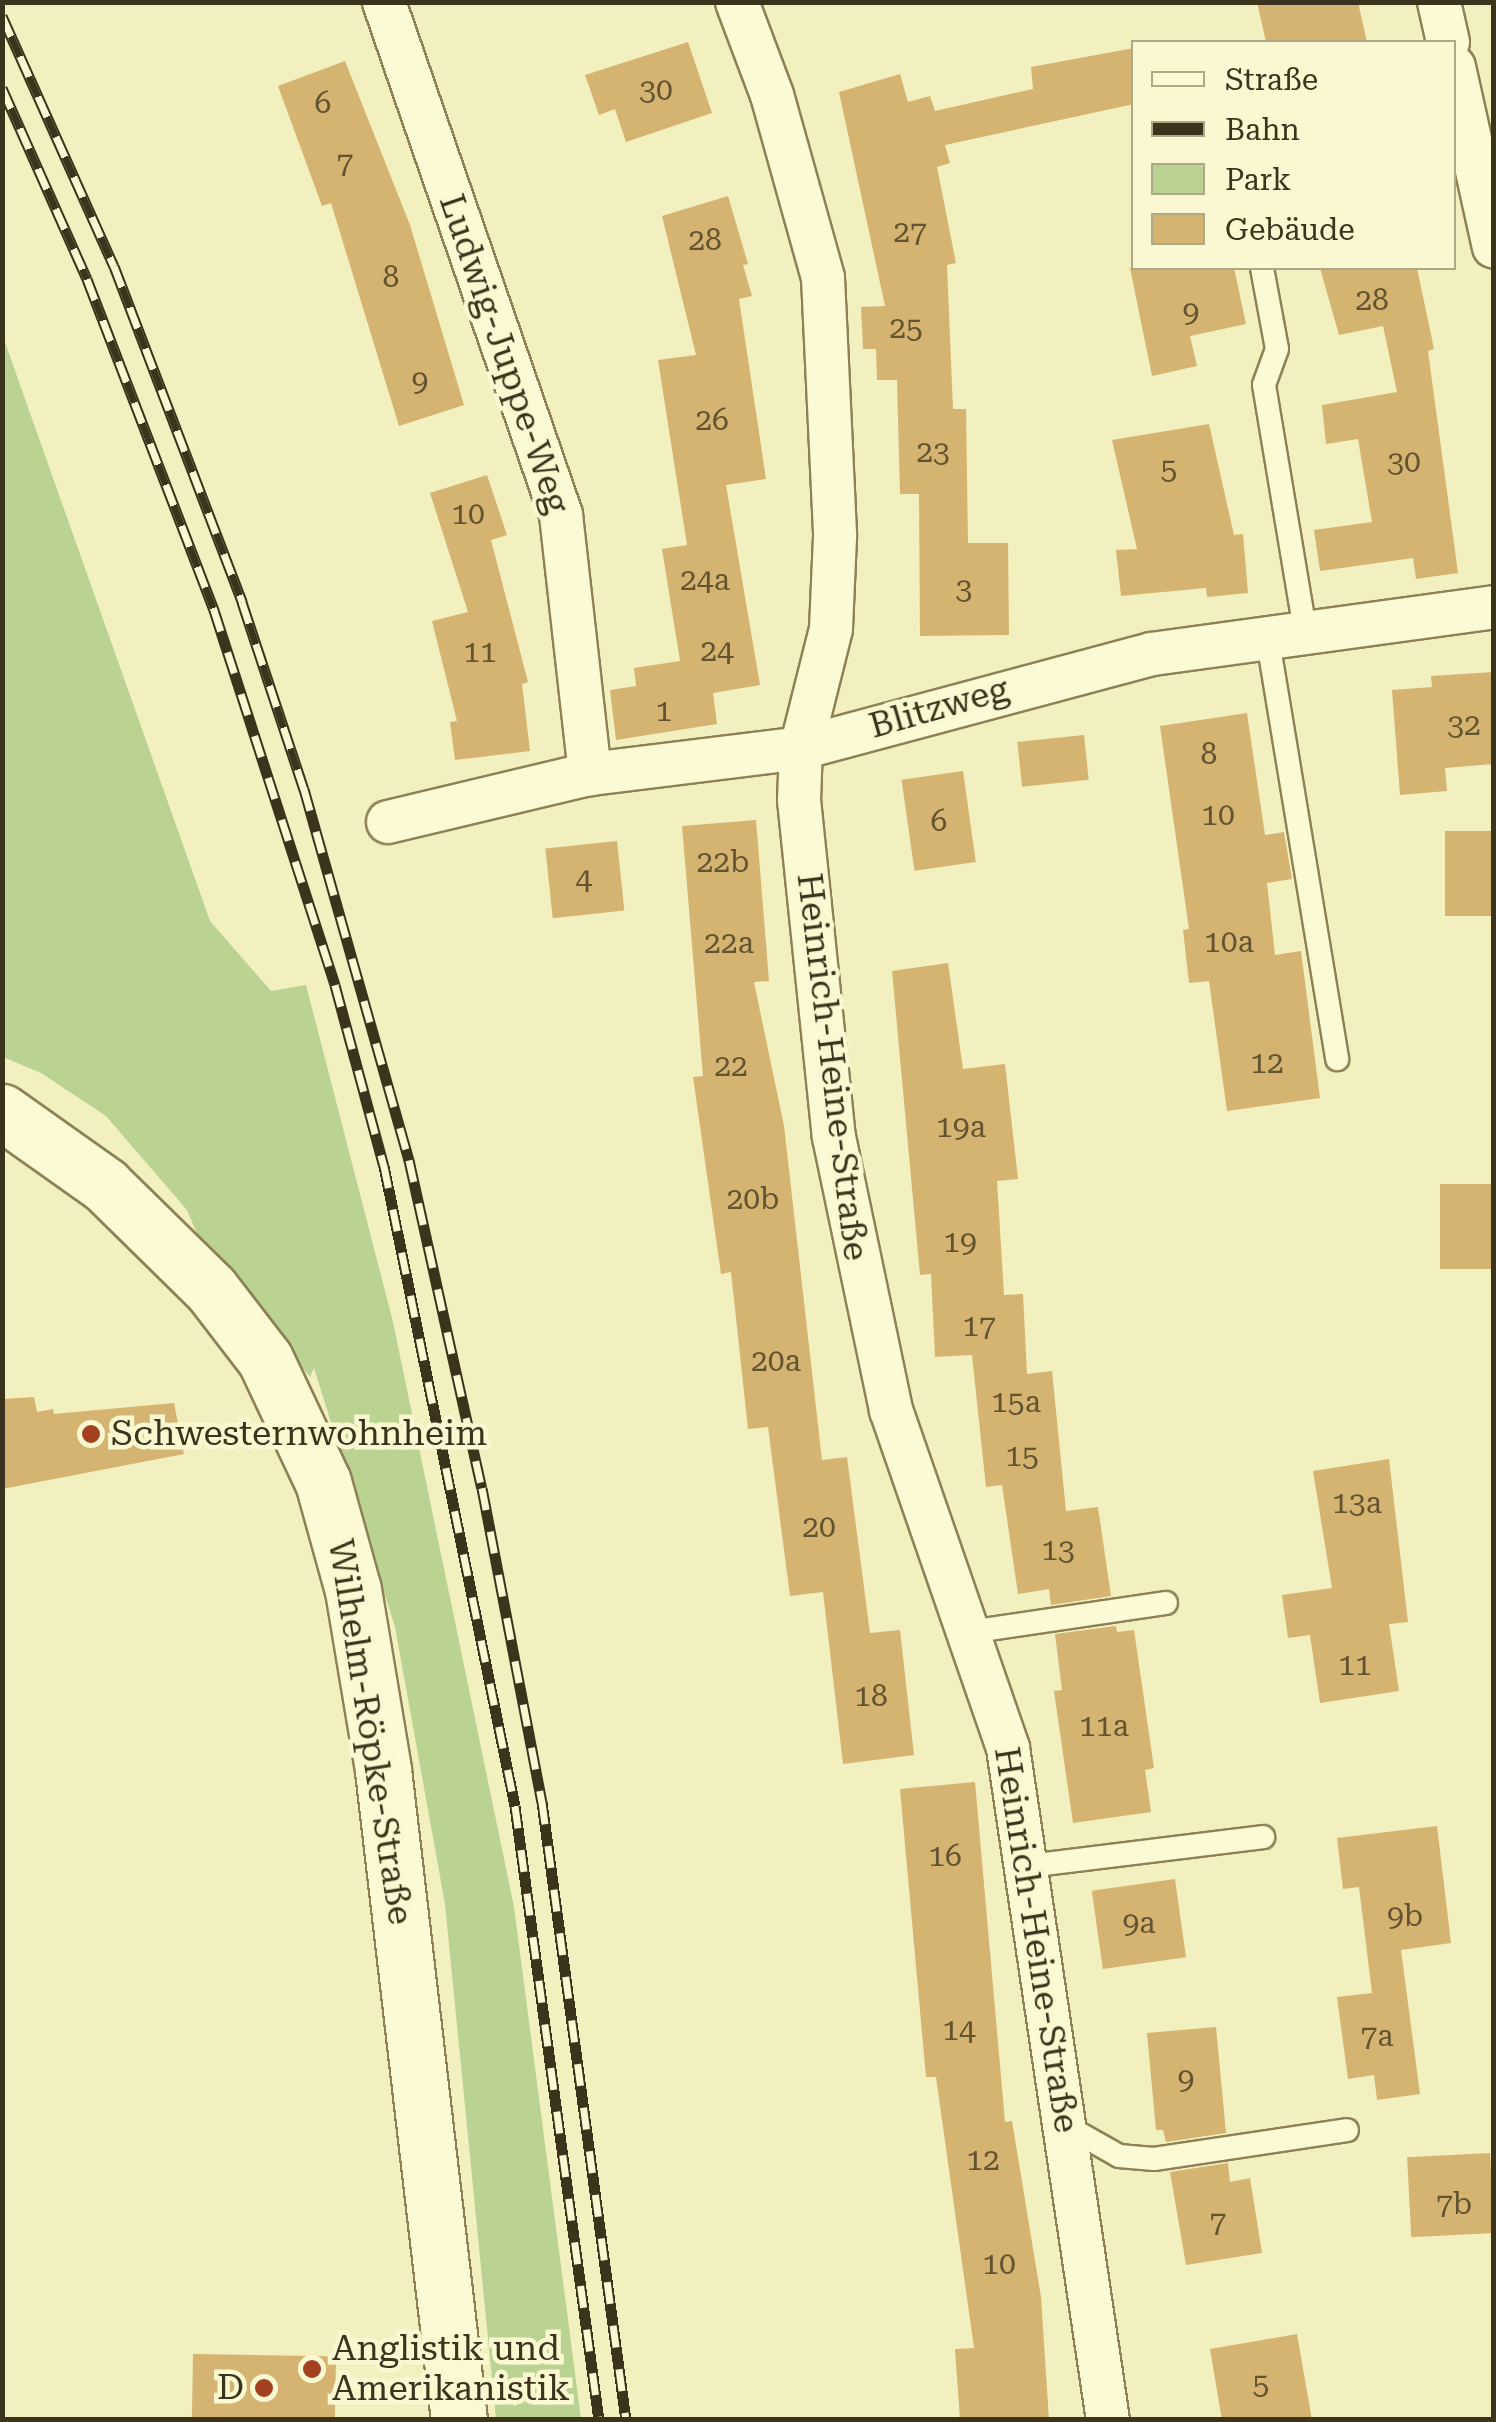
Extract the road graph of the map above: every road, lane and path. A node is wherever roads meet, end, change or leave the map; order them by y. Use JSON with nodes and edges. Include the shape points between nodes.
{"nodes":[{"id":1,"x":384,"y":2,"type":"edge"},
{"id":2,"x":737,"y":2,"type":"edge"},
{"id":3,"x":1439,"y":2,"type":"edge"},
{"id":4,"x":1448,"y":40,"type":"edge"},
{"id":5,"x":1456,"y":76,"type":"edge"},
{"id":6,"x":1494,"y":247,"type":"edge"},
{"id":7,"x":1262,"y":270,"type":"edge"},
{"id":8,"x":1494,"y":608,"type":"edge"},
{"id":9,"x":1286,"y":633,"type":"junction"},
{"id":10,"x":800,"y":748,"type":"junction"},
{"id":11,"x":590,"y":774,"type":"junction"},
{"id":12,"x":388,"y":822,"type":"dead end"},
{"id":13,"x":1337,"y":1059,"type":"dead end"},
{"id":14,"x":2,"y":1112,"type":"edge"},
{"id":15,"x":1166,"y":1603,"type":"dead end"},
{"id":16,"x":968,"y":1632,"type":"junction"},
{"id":17,"x":1263,"y":1837,"type":"dead end"},
{"id":18,"x":1028,"y":1866,"type":"junction"},
{"id":19,"x":1066,"y":2126,"type":"junction"},
{"id":20,"x":1347,"y":2130,"type":"dead end"},
{"id":21,"x":459,"y":2420,"type":"edge"},
{"id":22,"x":1108,"y":2420,"type":"edge"}],
"edges":[{"from":1,"to":11,"type":"street","name":"Ludwig-Juppe-Weg","via":[[561,515]]},
{"from":2,"to":10,"type":"street","name":"Heinrich-Heine-Straße","via":[[772,94],[823,278],[835,537],[831,629]]},
{"from":3,"to":4,"type":"street"},
{"from":5,"to":6,"type":"street"},
{"from":7,"to":9,"type":"lane","via":[[1277,349],[1264,385]]},
{"from":8,"to":9,"type":"street","name":"Blitzweg"},
{"from":9,"to":10,"type":"street","name":"Blitzweg","via":[[1054,675]]},
{"from":9,"to":13,"type":"lane"},
{"from":10,"to":11,"type":"street","name":"Blitzweg"},
{"from":10,"to":16,"type":"street","name":"Heinrich-Heine-Straße","via":[[815,978],[857,1268],[891,1410]]},
{"from":11,"to":12,"type":"street","name":"Blitzweg"},
{"from":14,"to":21,"type":"main road","name":"Wilhelm-Röpke-Straße","via":[[105,1186],[211,1289],[265,1358],[323,1482],[353,1590],[383,1770]]},
{"from":15,"to":16,"type":"lane"},
{"from":16,"to":18,"type":"street","name":"Heinrich-Heine-Straße","via":[[1008,1748]]},
{"from":17,"to":18,"type":"lane"},
{"from":18,"to":19,"type":"street","name":"Heinrich-Heine-Straße"},
{"from":19,"to":20,"type":"lane","via":[[1119,2156],[1154,2159]]},
{"from":19,"to":22,"type":"street","name":"Heinrich-Heine-Straße"}]}
